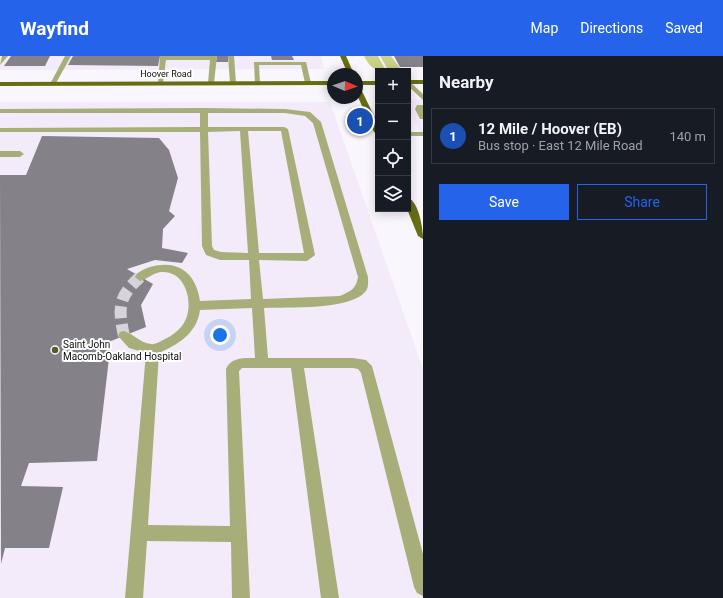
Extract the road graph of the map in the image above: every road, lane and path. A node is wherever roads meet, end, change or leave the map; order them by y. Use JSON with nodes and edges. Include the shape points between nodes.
{"nodes":[{"id":1,"x":5,"y":56,"type":"edge"},
{"id":2,"x":68,"y":56,"type":"edge"},
{"id":3,"x":231,"y":56,"type":"edge"},
{"id":4,"x":255,"y":56,"type":"edge"},
{"id":5,"x":343,"y":56,"type":"edge"},
{"id":6,"x":163,"y":57,"type":"edge"},
{"id":7,"x":214,"y":57,"type":"edge"},
{"id":8,"x":303,"y":59,"type":"edge"},
{"id":9,"x":0,"y":63,"type":"edge"},
{"id":10,"x":256,"y":64,"type":"junction"},
{"id":11,"x":348,"y":68,"type":"edge"},
{"id":12,"x":375,"y":82,"type":"edge"},
{"id":13,"x":411,"y":82,"type":"edge"},
{"id":14,"x":423,"y":82,"type":"edge"},
{"id":15,"x":212,"y":83,"type":"junction"},
{"id":16,"x":233,"y":83,"type":"junction"},
{"id":17,"x":257,"y":83,"type":"junction"},
{"id":18,"x":308,"y":83,"type":"junction"},
{"id":19,"x":327,"y":83,"type":"edge"},
{"id":20,"x":363,"y":83,"type":"edge"},
{"id":21,"x":0,"y":84,"type":"edge"},
{"id":22,"x":53,"y":84,"type":"junction"},
{"id":23,"x":160,"y":84,"type":"junction"},
{"id":24,"x":411,"y":85,"type":"edge"},
{"id":25,"x":423,"y":98,"type":"edge"},
{"id":26,"x":363,"y":100,"type":"edge"},
{"id":27,"x":423,"y":107,"type":"edge"},
{"id":28,"x":204,"y":110,"type":"junction"},
{"id":29,"x":0,"y":111,"type":"edge"},
{"id":30,"x":423,"y":117,"type":"edge"},
{"id":31,"x":375,"y":126,"type":"edge"},
{"id":32,"x":204,"y":129,"type":"junction"},
{"id":33,"x":244,"y":129,"type":"junction"},
{"id":34,"x":0,"y":130,"type":"edge"},
{"id":35,"x":411,"y":134,"type":"edge"},
{"id":36,"x":423,"y":134,"type":"edge"},
{"id":37,"x":0,"y":154,"type":"edge"},
{"id":38,"x":20,"y":154,"type":"dead end"},
{"id":39,"x":411,"y":209,"type":"edge"},
{"id":40,"x":423,"y":236,"type":"edge"},
{"id":41,"x":254,"y":258,"type":"junction"},
{"id":42,"x":140,"y":277,"type":"tunnel mouth"},
{"id":43,"x":257,"y":304,"type":"junction"},
{"id":44,"x":195,"y":306,"type":"junction"},
{"id":45,"x":124,"y":336,"type":"dead end"},
{"id":46,"x":153,"y":350,"type":"junction"},
{"id":47,"x":262,"y":363,"type":"junction"},
{"id":48,"x":297,"y":363,"type":"junction"},
{"id":49,"x":139,"y":533,"type":"junction"},
{"id":50,"x":238,"y":534,"type":"junction"},
{"id":51,"x":423,"y":587,"type":"edge"},
{"id":52,"x":134,"y":598,"type":"edge"},
{"id":53,"x":241,"y":598,"type":"edge"},
{"id":54,"x":330,"y":598,"type":"edge"}],
"edges":[{"from":1,"to":9,"type":"lane"},
{"from":2,"to":22,"type":"lane"},
{"from":3,"to":16,"type":"lane"},
{"from":4,"to":10,"type":"lane"},
{"from":5,"to":11,"type":"main road"},
{"from":6,"to":7,"type":"lane"},
{"from":6,"to":23,"type":"lane"},
{"from":7,"to":15,"type":"lane"},
{"from":8,"to":10,"type":"lane"},
{"from":8,"to":18,"type":"lane"},
{"from":10,"to":17,"type":"lane"},
{"from":12,"to":20,"type":"main road"},
{"from":13,"to":14,"type":"main road"},
{"from":15,"to":16,"type":"main road","name":"Hoover Road"},
{"from":15,"to":23,"type":"main road","name":"Hoover Road"},
{"from":16,"to":17,"type":"main road","name":"Hoover Road"},
{"from":17,"to":18,"type":"main road","name":"Hoover Road"},
{"from":18,"to":19,"type":"main road","name":"Hoover Road"},
{"from":21,"to":22,"type":"main road","name":"Hoover Road"},
{"from":22,"to":23,"type":"main road","name":"Hoover Road"},
{"from":24,"to":25,"type":"lane"},
{"from":26,"to":31,"type":"main road"},
{"from":27,"to":30,"type":"lane","via":[[419,109]]},
{"from":28,"to":29,"type":"lane"},
{"from":28,"to":32,"type":"lane"},
{"from":28,"to":43,"type":"lane","via":[[292,111],[307,114],[317,122],[363,277],[362,288],[356,294],[341,300]]},
{"from":32,"to":33,"type":"lane"},
{"from":32,"to":34,"type":"lane"},
{"from":32,"to":41,"type":"lane","via":[[207,246],[210,252],[220,256]]},
{"from":33,"to":41,"type":"lane"},
{"from":33,"to":41,"type":"lane","via":[[286,131],[310,255],[302,258]]},
{"from":35,"to":36,"type":"lane"},
{"from":37,"to":38,"type":"lane"},
{"from":39,"to":40,"type":"main road"},
{"from":41,"to":43,"type":"lane"},
{"from":42,"to":44,"type":"lane","via":[[149,270],[160,268],[172,268],[183,273],[190,281],[194,292]]},
{"from":43,"to":44,"type":"lane"},
{"from":43,"to":47,"type":"lane"},
{"from":44,"to":46,"type":"lane","via":[[194,317],[185,332],[171,343]]},
{"from":45,"to":46,"type":"lane","via":[[133,344]]},
{"from":46,"to":49,"type":"lane"},
{"from":47,"to":48,"type":"lane"},
{"from":47,"to":50,"type":"lane","via":[[240,363],[232,369]]},
{"from":48,"to":51,"type":"lane","via":[[353,363],[361,364],[367,370]]},
{"from":48,"to":54,"type":"lane"},
{"from":49,"to":50,"type":"lane"},
{"from":49,"to":52,"type":"lane"},
{"from":50,"to":53,"type":"lane"}]}
